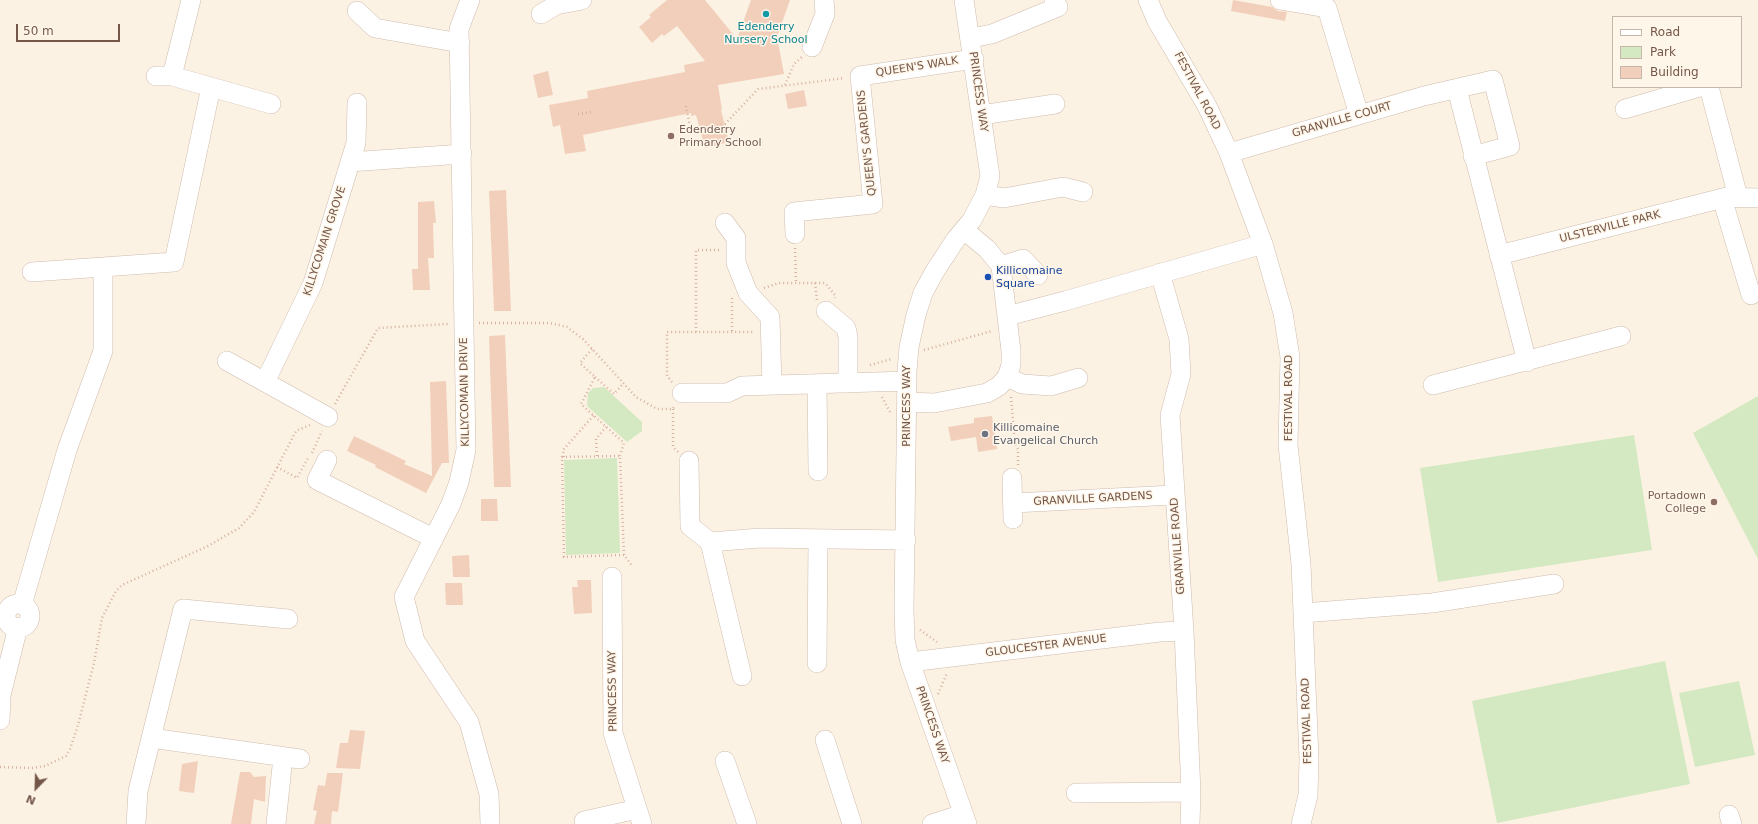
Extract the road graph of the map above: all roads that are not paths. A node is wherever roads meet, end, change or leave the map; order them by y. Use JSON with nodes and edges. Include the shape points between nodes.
{"nodes":[{"id":1,"x":191,"y":0,"type":"edge"},
{"id":2,"x":470,"y":0,"type":"edge"},
{"id":3,"x":582,"y":0,"type":"edge"},
{"id":4,"x":824,"y":0,"type":"edge"},
{"id":5,"x":964,"y":0,"type":"edge"},
{"id":6,"x":1054,"y":0,"type":"edge"},
{"id":7,"x":1148,"y":0,"type":"edge"},
{"id":8,"x":1280,"y":0,"type":"edge"},
{"id":9,"x":357,"y":10,"type":"dead end"},
{"id":10,"x":542,"y":14,"type":"dead end"},
{"id":11,"x":970,"y":38,"type":"junction"},
{"id":12,"x":460,"y":43,"type":"junction"},
{"id":13,"x":812,"y":47,"type":"road end"},
{"id":14,"x":974,"y":59,"type":"junction"},
{"id":15,"x":860,"y":76,"type":"joint"},
{"id":16,"x":211,"y":87,"type":"junction"},
{"id":17,"x":1697,"y":88,"type":"edge"},
{"id":18,"x":1709,"y":88,"type":"edge"},
{"id":19,"x":1457,"y":89,"type":"junction"},
{"id":20,"x":357,"y":102,"type":"dead end"},
{"id":21,"x":271,"y":104,"type":"dead end"},
{"id":22,"x":1055,"y":104,"type":"dead end"},
{"id":23,"x":1624,"y":109,"type":"dead end"},
{"id":24,"x":981,"y":115,"type":"junction"},
{"id":25,"x":1358,"y":115,"type":"junction"},
{"id":26,"x":1229,"y":153,"type":"junction"},
{"id":27,"x":462,"y":154,"type":"junction"},
{"id":28,"x":1473,"y":156,"type":"junction"},
{"id":29,"x":350,"y":162,"type":"junction"},
{"id":30,"x":1083,"y":192,"type":"dead end"},
{"id":31,"x":985,"y":195,"type":"junction"},
{"id":32,"x":1730,"y":198,"type":"junction"},
{"id":33,"x":1758,"y":198,"type":"edge"},
{"id":34,"x":725,"y":223,"type":"dead end"},
{"id":35,"x":964,"y":230,"type":"junction"},
{"id":36,"x":795,"y":234,"type":"road end"},
{"id":37,"x":1263,"y":244,"type":"junction"},
{"id":38,"x":1499,"y":255,"type":"junction"},
{"id":39,"x":1001,"y":266,"type":"junction"},
{"id":40,"x":103,"y":267,"type":"junction"},
{"id":41,"x":32,"y":272,"type":"dead end"},
{"id":42,"x":1160,"y":273,"type":"junction"},
{"id":43,"x":1038,"y":275,"type":"dead end"},
{"id":44,"x":1751,"y":295,"type":"dead end"},
{"id":45,"x":830,"y":315,"type":"road end"},
{"id":46,"x":1008,"y":321,"type":"junction"},
{"id":47,"x":1621,"y":336,"type":"dead end"},
{"id":48,"x":227,"y":361,"type":"dead end"},
{"id":49,"x":1527,"y":362,"type":"junction"},
{"id":50,"x":848,"y":377,"type":"junction"},
{"id":51,"x":1078,"y":378,"type":"dead end"},
{"id":52,"x":907,"y":381,"type":"junction"},
{"id":53,"x":265,"y":382,"type":"junction"},
{"id":54,"x":1003,"y":382,"type":"junction"},
{"id":55,"x":817,"y":384,"type":"junction"},
{"id":56,"x":772,"y":385,"type":"junction"},
{"id":57,"x":1433,"y":385,"type":"dead end"},
{"id":58,"x":677,"y":401,"type":"road end"},
{"id":59,"x":907,"y":402,"type":"junction"},
{"id":60,"x":328,"y":417,"type":"road end"},
{"id":61,"x":319,"y":456,"type":"road end"},
{"id":62,"x":689,"y":461,"type":"road end"},
{"id":63,"x":818,"y":471,"type":"dead end"},
{"id":64,"x":1012,"y":478,"type":"road end"},
{"id":65,"x":1174,"y":495,"type":"junction"},
{"id":66,"x":433,"y":538,"type":"junction"},
{"id":67,"x":818,"y":539,"type":"junction"},
{"id":68,"x":906,"y":540,"type":"junction"},
{"id":69,"x":710,"y":542,"type":"junction"},
{"id":70,"x":612,"y":577,"type":"dead end"},
{"id":71,"x":1554,"y":584,"type":"dead end"},
{"id":72,"x":1303,"y":613,"type":"junction"},
{"id":73,"x":288,"y":619,"type":"dead end"},
{"id":74,"x":1184,"y":631,"type":"junction"},
{"id":75,"x":910,"y":662,"type":"junction"},
{"id":76,"x":817,"y":663,"type":"dead end"},
{"id":77,"x":742,"y":676,"type":"dead end"},
{"id":78,"x":0,"y":720,"type":"edge"},
{"id":79,"x":151,"y":738,"type":"junction"},
{"id":80,"x":825,"y":740,"type":"dead end"},
{"id":81,"x":725,"y":761,"type":"dead end"},
{"id":82,"x":1191,"y":792,"type":"junction"},
{"id":83,"x":1076,"y":793,"type":"dead end"},
{"id":84,"x":640,"y":816,"type":"edge"},
{"id":85,"x":965,"y":819,"type":"edge"},
{"id":86,"x":584,"y":821,"type":"dead end"},
{"id":87,"x":136,"y":824,"type":"edge"},
{"id":88,"x":276,"y":824,"type":"edge"},
{"id":89,"x":490,"y":824,"type":"edge"},
{"id":90,"x":747,"y":824,"type":"edge"},
{"id":91,"x":852,"y":824,"type":"edge"},
{"id":92,"x":932,"y":824,"type":"edge"},
{"id":93,"x":1190,"y":824,"type":"edge"},
{"id":94,"x":1301,"y":824,"type":"edge"}],
"edges":[{"from":1,"to":16,"type":"street","via":[[164,76]]},
{"from":2,"to":12,"type":"street","name":"KILLYCOMAIN DRIVE","via":[[459,29]]},
{"from":3,"to":10,"type":"street","via":[[556,5]]},
{"from":4,"to":13,"type":"street","via":[[825,14]]},
{"from":5,"to":11,"type":"street","name":"PRINCESS WAY"},
{"from":6,"to":11,"type":"street","via":[[1058,7],[992,34]]},
{"from":7,"to":26,"type":"street","name":"FESTIVAL ROAD","via":[[1157,21],[1207,106]]},
{"from":8,"to":25,"type":"street","via":[[1327,8]]},
{"from":9,"to":12,"type":"street","via":[[375,28]]},
{"from":11,"to":14,"type":"street","name":"PRINCESS WAY"},
{"from":12,"to":27,"type":"street","name":"KILLYCOMAIN DRIVE"},
{"from":14,"to":15,"type":"street","name":"QUEEN'S WALK"},
{"from":14,"to":24,"type":"street","name":"PRINCESS WAY"},
{"from":15,"to":36,"type":"street","name":"QUEEN'S GARDENS","via":[[873,204],[794,212]]},
{"from":16,"to":21,"type":"street"},
{"from":16,"to":40,"type":"street","via":[[174,262]]},
{"from":17,"to":23,"type":"street"},
{"from":18,"to":32,"type":"street"},
{"from":19,"to":25,"type":"street","name":"GRANVILLE COURT"},
{"from":19,"to":28,"type":"street"},
{"from":19,"to":28,"type":"street","name":"GRANVILLE COURT","via":[[1493,80],[1510,146]]},
{"from":20,"to":29,"type":"street","name":"KILLYCOMAIN GROVE","via":[[356,143]]},
{"from":22,"to":24,"type":"street"},
{"from":24,"to":31,"type":"street","name":"PRINCESS WAY","via":[[990,176]]},
{"from":25,"to":26,"type":"street","name":"GRANVILLE COURT"},
{"from":26,"to":37,"type":"street","name":"FESTIVAL ROAD"},
{"from":27,"to":29,"type":"street"},
{"from":27,"to":66,"type":"street","name":"KILLYCOMAIN DRIVE","via":[[466,450],[454,497]]},
{"from":28,"to":38,"type":"street"},
{"from":29,"to":53,"type":"street","name":"KILLYCOMAIN GROVE","via":[[313,283]]},
{"from":30,"to":31,"type":"street","via":[[1063,187],[1004,198]]},
{"from":31,"to":35,"type":"street","name":"PRINCESS WAY"},
{"from":32,"to":33,"type":"street","name":"ULSTERVILLE PARK"},
{"from":32,"to":38,"type":"street","name":"ULSTERVILLE PARK"},
{"from":32,"to":44,"type":"street"},
{"from":34,"to":56,"type":"street","via":[[736,238],[736,263],[748,293],[770,317]]},
{"from":35,"to":39,"type":"street","via":[[987,249]]},
{"from":35,"to":52,"type":"street","name":"PRINCESS WAY","via":[[923,293],[908,354]]},
{"from":37,"to":42,"type":"street"},
{"from":37,"to":72,"type":"street","name":"FESTIVAL ROAD","via":[[1283,313],[1290,357],[1288,446],[1301,564]]},
{"from":38,"to":49,"type":"street"},
{"from":39,"to":43,"type":"street","via":[[1024,259]]},
{"from":39,"to":46,"type":"street"},
{"from":40,"to":41,"type":"street"},
{"from":40,"to":78,"type":"street","via":[[102,351],[67,450],[22,605],[28,610],[29,618],[25,625],[18,627],[0,696]]},
{"from":42,"to":46,"type":"street"},
{"from":42,"to":65,"type":"street","name":"GRANVILLE ROAD","via":[[1179,346],[1181,374],[1170,415]]},
{"from":45,"to":50,"type":"street","via":[[846,328]]},
{"from":46,"to":54,"type":"street","via":[[1011,365]]},
{"from":47,"to":49,"type":"street"},
{"from":48,"to":53,"type":"street"},
{"from":49,"to":57,"type":"street"},
{"from":50,"to":52,"type":"street"},
{"from":50,"to":55,"type":"street"},
{"from":51,"to":54,"type":"street","via":[[1051,386]]},
{"from":52,"to":59,"type":"street","name":"PRINCESS WAY"},
{"from":53,"to":60,"type":"street"},
{"from":54,"to":59,"type":"street","via":[[987,393],[934,403]]},
{"from":55,"to":56,"type":"street"},
{"from":55,"to":63,"type":"street"},
{"from":56,"to":58,"type":"street","via":[[742,386],[727,393]]},
{"from":59,"to":68,"type":"street","name":"PRINCESS WAY"},
{"from":61,"to":66,"type":"street","via":[[317,480]]},
{"from":62,"to":69,"type":"street","via":[[690,526]]},
{"from":64,"to":65,"type":"street","name":"GRANVILLE GARDENS","via":[[1013,511]]},
{"from":65,"to":74,"type":"street","name":"GRANVILLE ROAD"},
{"from":66,"to":89,"type":"street","name":"KILLYCOMAIN DRIVE","via":[[404,597],[415,641],[469,722],[489,794]]},
{"from":67,"to":68,"type":"street"},
{"from":67,"to":69,"type":"street","via":[[760,538]]},
{"from":67,"to":76,"type":"street"},
{"from":68,"to":75,"type":"street","name":"PRINCESS WAY","via":[[904,620]]},
{"from":69,"to":77,"type":"street"},
{"from":70,"to":84,"type":"street","name":"PRINCESS WAY","via":[[613,733]]},
{"from":71,"to":72,"type":"street","via":[[1432,603]]},
{"from":72,"to":94,"type":"street","name":"FESTIVAL ROAD","via":[[1310,759],[1308,795]]},
{"from":73,"to":79,"type":"street","via":[[183,609]]},
{"from":74,"to":75,"type":"street","name":"GLOUCESTER AVENUE"},
{"from":74,"to":82,"type":"street","name":"GRANVILLE ROAD"},
{"from":75,"to":85,"type":"street","name":"PRINCESS WAY"},
{"from":79,"to":87,"type":"street","via":[[138,791]]},
{"from":79,"to":88,"type":"street","via":[[292,758]]},
{"from":80,"to":91,"type":"street"},
{"from":81,"to":90,"type":"street"},
{"from":82,"to":83,"type":"street"},
{"from":82,"to":93,"type":"street","name":"GRANVILLE ROAD"},
{"from":84,"to":86,"type":"street"},
{"from":85,"to":92,"type":"street"}]}
